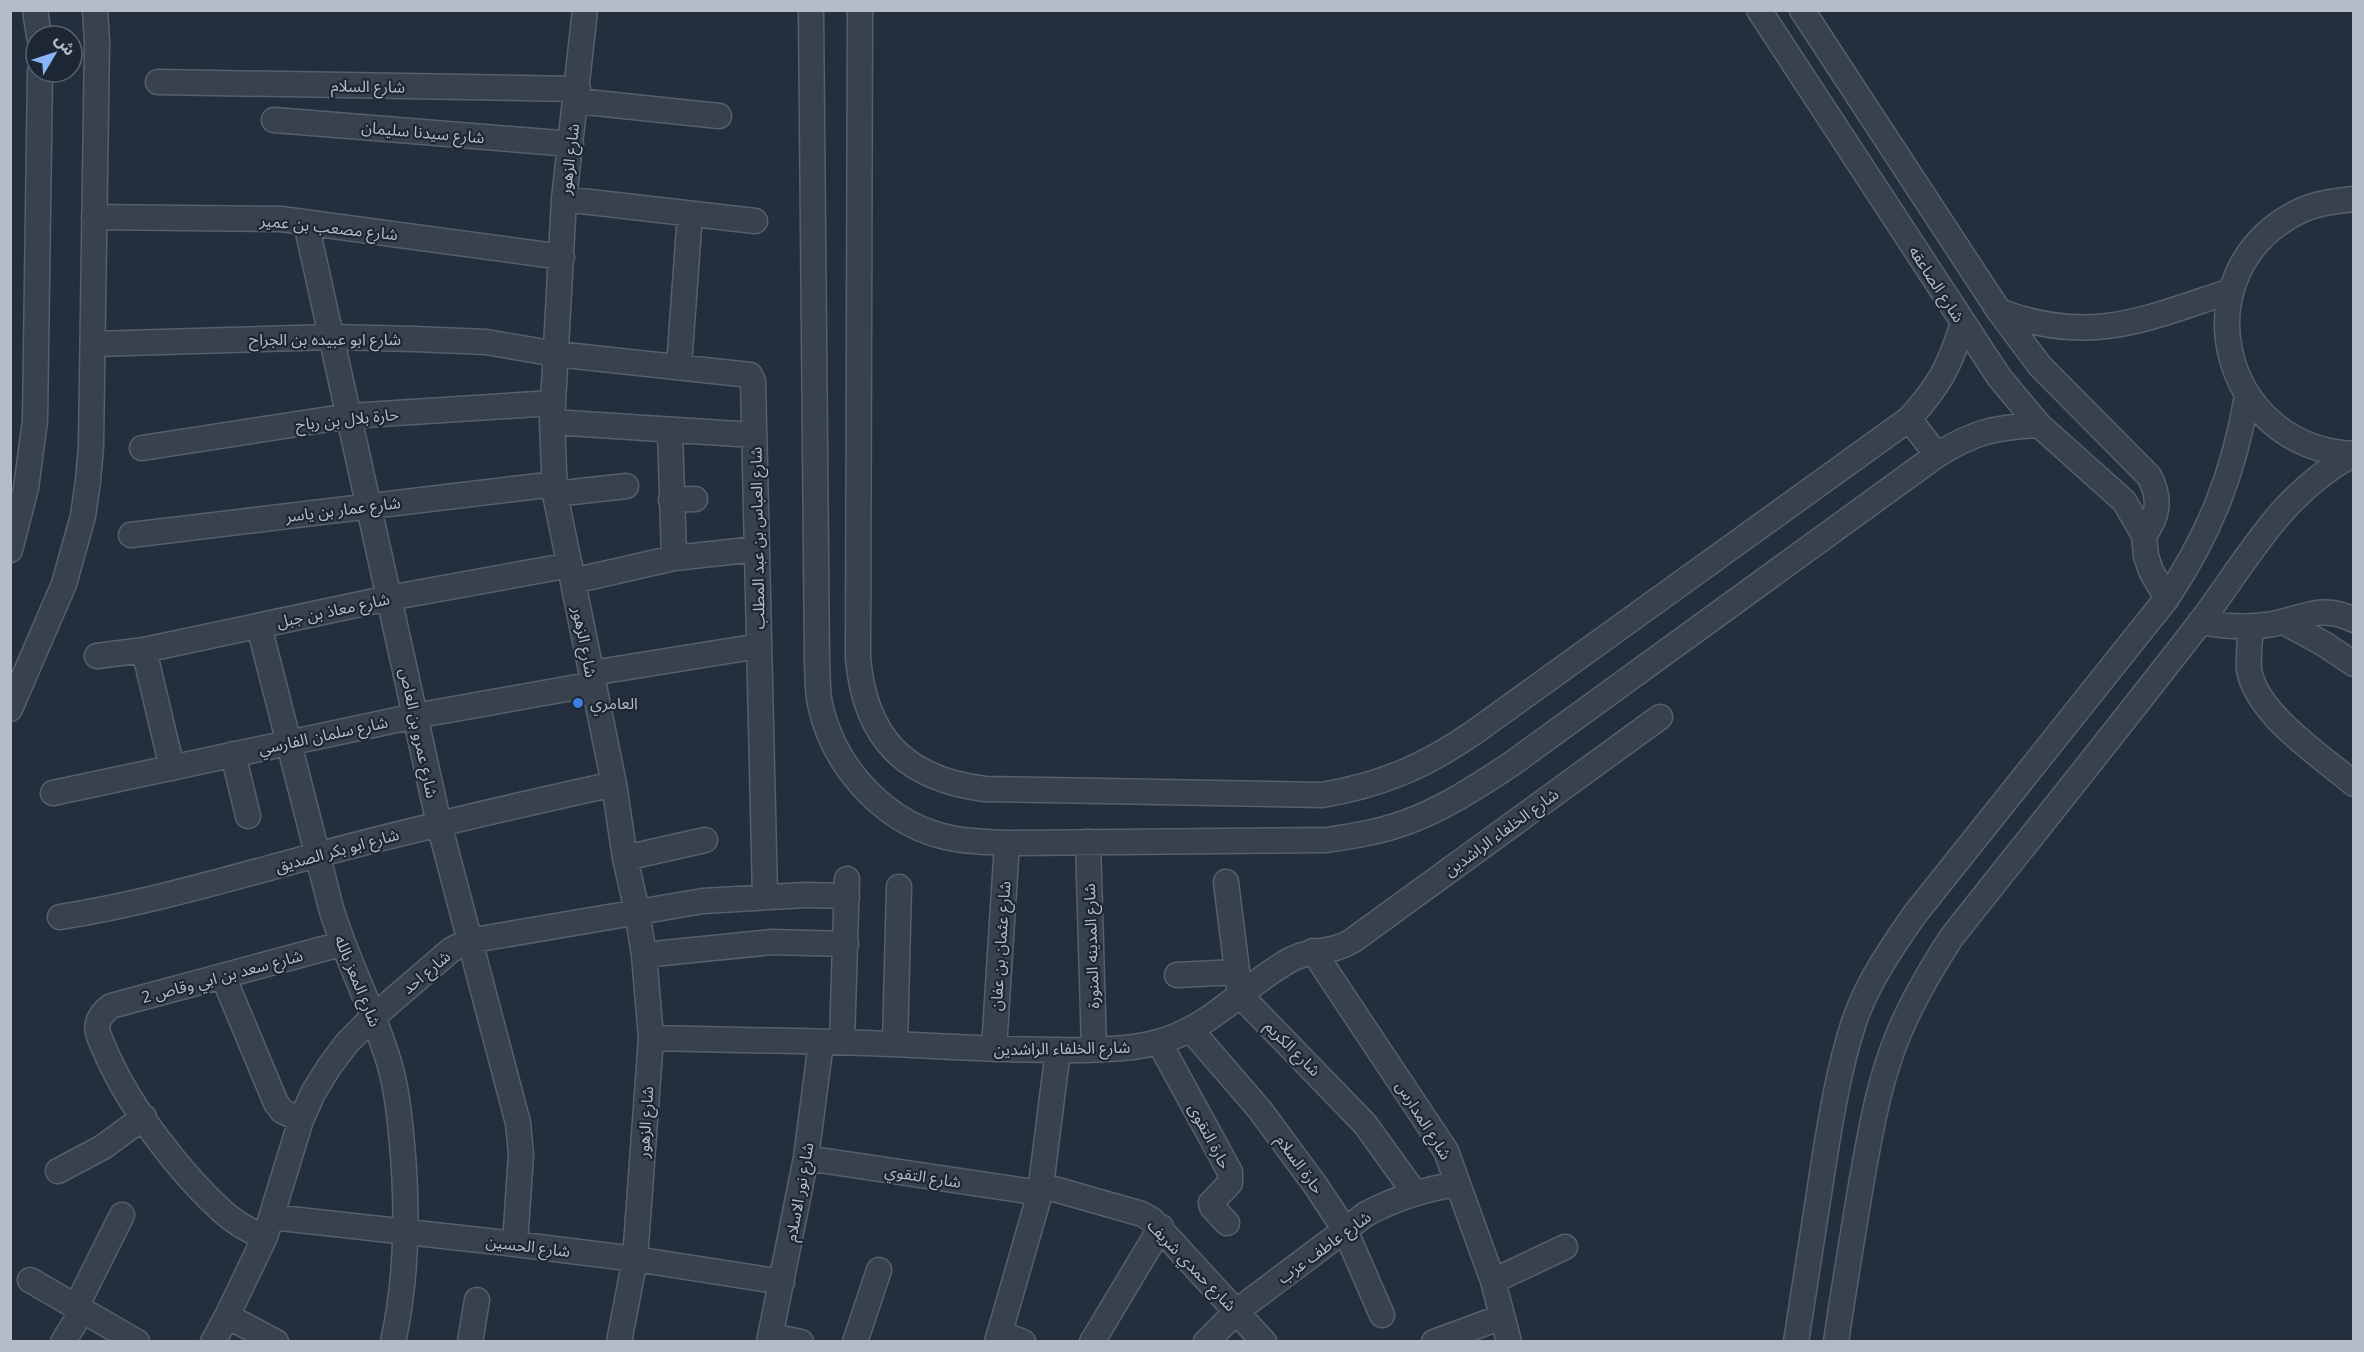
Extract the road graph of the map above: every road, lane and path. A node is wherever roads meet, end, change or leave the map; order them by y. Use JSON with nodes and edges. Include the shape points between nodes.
{"nodes":[{"id":1,"x":95,"y":10,"type":"edge"},
{"id":2,"x":585,"y":10,"type":"edge"},
{"id":3,"x":811,"y":10,"type":"edge"},
{"id":4,"x":860,"y":10,"type":"edge"},
{"id":5,"x":1759,"y":10,"type":"edge"},
{"id":6,"x":1802,"y":10,"type":"edge"},
{"id":7,"x":158,"y":82,"type":"dead end"},
{"id":8,"x":40,"y":84,"type":"edge"},
{"id":9,"x":577,"y":95,"type":"junction"},
{"id":10,"x":719,"y":116,"type":"dead end"},
{"id":11,"x":274,"y":120,"type":"dead end"},
{"id":12,"x":571,"y":144,"type":"junction"},
{"id":13,"x":564,"y":199,"type":"junction"},
{"id":14,"x":2354,"y":199,"type":"edge"},
{"id":15,"x":690,"y":214,"type":"junction"},
{"id":16,"x":94,"y":217,"type":"junction"},
{"id":17,"x":755,"y":221,"type":"dead end"},
{"id":18,"x":306,"y":223,"type":"junction"},
{"id":19,"x":562,"y":256,"type":"junction"},
{"id":20,"x":2231,"y":291,"type":"junction"},
{"id":21,"x":1999,"y":312,"type":"junction"},
{"id":22,"x":1963,"y":323,"type":"junction"},
{"id":23,"x":332,"y":337,"type":"junction"},
{"id":24,"x":93,"y":344,"type":"junction"},
{"id":25,"x":556,"y":354,"type":"junction"},
{"id":26,"x":679,"y":366,"type":"junction"},
{"id":27,"x":2247,"y":396,"type":"junction"},
{"id":28,"x":553,"y":412,"type":"junction"},
{"id":29,"x":349,"y":416,"type":"junction"},
{"id":30,"x":1909,"y":419,"type":"junction"},
{"id":31,"x":2039,"y":425,"type":"junction"},
{"id":32,"x":670,"y":430,"type":"junction"},
{"id":33,"x":754,"y":435,"type":"junction"},
{"id":34,"x":142,"y":448,"type":"dead end"},
{"id":35,"x":2353,"y":454,"type":"edge"},
{"id":36,"x":1937,"y":455,"type":"junction"},
{"id":37,"x":626,"y":486,"type":"dead end"},
{"id":38,"x":555,"y":489,"type":"junction"},
{"id":39,"x":368,"y":506,"type":"junction"},
{"id":40,"x":131,"y":535,"type":"dead end"},
{"id":41,"x":2144,"y":535,"type":"junction"},
{"id":42,"x":757,"y":549,"type":"junction"},
{"id":43,"x":10,"y":550,"type":"edge"},
{"id":44,"x":674,"y":558,"type":"junction"},
{"id":45,"x":572,"y":573,"type":"junction"},
{"id":46,"x":389,"y":598,"type":"junction"},
{"id":47,"x":2167,"y":598,"type":"junction"},
{"id":48,"x":2354,"y":620,"type":"edge"},
{"id":49,"x":2200,"y":622,"type":"junction"},
{"id":50,"x":2284,"y":622,"type":"junction"},
{"id":51,"x":259,"y":626,"type":"junction"},
{"id":52,"x":2251,"y":627,"type":"junction"},
{"id":53,"x":759,"y":646,"type":"junction"},
{"id":54,"x":144,"y":650,"type":"junction"},
{"id":55,"x":97,"y":656,"type":"dead end"},
{"id":56,"x":2354,"y":664,"type":"edge"},
{"id":57,"x":593,"y":678,"type":"junction"},
{"id":58,"x":10,"y":709,"type":"edge"},
{"id":59,"x":415,"y":716,"type":"junction"},
{"id":60,"x":1660,"y":717,"type":"dead end"},
{"id":61,"x":287,"y":743,"type":"junction"},
{"id":62,"x":233,"y":754,"type":"junction"},
{"id":63,"x":172,"y":768,"type":"junction"},
{"id":64,"x":614,"y":784,"type":"junction"},
{"id":65,"x":2354,"y":784,"type":"edge"},
{"id":66,"x":53,"y":793,"type":"dead end"},
{"id":67,"x":248,"y":816,"type":"dead end"},
{"id":68,"x":439,"y":824,"type":"junction"},
{"id":69,"x":705,"y":840,"type":"dead end"},
{"id":70,"x":1088,"y":842,"type":"junction"},
{"id":71,"x":1007,"y":843,"type":"junction"},
{"id":72,"x":316,"y":855,"type":"junction"},
{"id":73,"x":625,"y":858,"type":"junction"},
{"id":74,"x":1226,"y":882,"type":"dead end"},
{"id":75,"x":847,"y":887,"type":"joint"},
{"id":76,"x":899,"y":887,"type":"dead end"},
{"id":77,"x":765,"y":897,"type":"junction"},
{"id":78,"x":637,"y":911,"type":"junction"},
{"id":79,"x":60,"y":917,"type":"dead end"},
{"id":80,"x":468,"y":941,"type":"junction"},
{"id":81,"x":341,"y":944,"type":"junction"},
{"id":82,"x":846,"y":944,"type":"junction"},
{"id":83,"x":1313,"y":951,"type":"junction"},
{"id":84,"x":644,"y":955,"type":"junction"},
{"id":85,"x":1177,"y":975,"type":"dead end"},
{"id":86,"x":223,"y":976,"type":"junction"},
{"id":87,"x":1239,"y":983,"type":"junction"},
{"id":88,"x":103,"y":1012,"type":"joint"},
{"id":89,"x":372,"y":1018,"type":"junction"},
{"id":90,"x":1191,"y":1030,"type":"junction"},
{"id":91,"x":651,"y":1038,"type":"junction"},
{"id":92,"x":832,"y":1042,"type":"junction"},
{"id":93,"x":1160,"y":1042,"type":"junction"},
{"id":94,"x":895,"y":1044,"type":"junction"},
{"id":95,"x":994,"y":1049,"type":"junction"},
{"id":96,"x":1094,"y":1049,"type":"junction"},
{"id":97,"x":1058,"y":1050,"type":"junction"},
{"id":98,"x":144,"y":1117,"type":"junction"},
{"id":99,"x":301,"y":1120,"type":"junction"},
{"id":100,"x":806,"y":1158,"type":"junction"},
{"id":101,"x":58,"y":1171,"type":"dead end"},
{"id":102,"x":1458,"y":1184,"type":"junction"},
{"id":103,"x":1040,"y":1189,"type":"junction"},
{"id":104,"x":1414,"y":1192,"type":"junction"},
{"id":105,"x":122,"y":1215,"type":"dead end"},
{"id":106,"x":1227,"y":1223,"type":"dead end"},
{"id":107,"x":268,"y":1227,"type":"junction"},
{"id":108,"x":1161,"y":1227,"type":"junction"},
{"id":109,"x":1345,"y":1230,"type":"junction"},
{"id":110,"x":406,"y":1232,"type":"junction"},
{"id":111,"x":515,"y":1244,"type":"junction"},
{"id":112,"x":1565,"y":1247,"type":"dead end"},
{"id":113,"x":1810,"y":1250,"type":"junction"},
{"id":114,"x":1849,"y":1255,"type":"junction"},
{"id":115,"x":635,"y":1259,"type":"junction"},
{"id":116,"x":879,"y":1270,"type":"dead end"},
{"id":117,"x":30,"y":1280,"type":"dead end"},
{"id":118,"x":1493,"y":1281,"type":"junction"},
{"id":119,"x":782,"y":1282,"type":"junction"},
{"id":120,"x":477,"y":1300,"type":"dead end"},
{"id":121,"x":79,"y":1309,"type":"junction"},
{"id":122,"x":1237,"y":1311,"type":"junction"},
{"id":123,"x":1382,"y":1315,"type":"dead end"},
{"id":124,"x":227,"y":1316,"type":"junction"},
{"id":125,"x":1502,"y":1317,"type":"junction"},
{"id":126,"x":998,"y":1337,"type":"edge"},
{"id":127,"x":770,"y":1339,"type":"edge"},
{"id":128,"x":63,"y":1341,"type":"edge"},
{"id":129,"x":137,"y":1341,"type":"edge"},
{"id":130,"x":213,"y":1341,"type":"edge"},
{"id":131,"x":276,"y":1341,"type":"edge"},
{"id":132,"x":393,"y":1341,"type":"edge"},
{"id":133,"x":470,"y":1341,"type":"edge"},
{"id":134,"x":619,"y":1341,"type":"edge"},
{"id":135,"x":801,"y":1341,"type":"edge"},
{"id":136,"x":855,"y":1341,"type":"edge"},
{"id":137,"x":1023,"y":1341,"type":"edge"},
{"id":138,"x":1092,"y":1341,"type":"edge"},
{"id":139,"x":1206,"y":1341,"type":"edge"},
{"id":140,"x":1264,"y":1341,"type":"edge"},
{"id":141,"x":1434,"y":1341,"type":"edge"},
{"id":142,"x":1509,"y":1341,"type":"edge"},
{"id":143,"x":1796,"y":1341,"type":"edge"},
{"id":144,"x":1836,"y":1341,"type":"edge"}],
"edges":[{"from":1,"to":16,"type":"street"},
{"from":2,"to":9,"type":"street","name":"شارع الزهور"},
{"from":3,"to":71,"type":"street","via":[[820,703],[832,741],[853,776],[882,805],[916,826],[955,839]]},
{"from":4,"to":30,"type":"street","via":[[860,677],[870,714],[884,739],[929,776],[956,786],[985,789],[1322,795],[1388,780],[1448,750]]},
{"from":5,"to":22,"type":"street","name":"شارع الصاعقه"},
{"from":6,"to":21,"type":"street"},
{"from":7,"to":9,"type":"street","name":"شارع السلام"},
{"from":8,"to":43,"type":"street","via":[[35,421],[26,488]]},
{"from":9,"to":10,"type":"street","name":"شارع السلام"},
{"from":9,"to":12,"type":"street","name":"شارع الزهور"},
{"from":11,"to":12,"type":"street","name":"شارع سيدنا سليمان"},
{"from":12,"to":13,"type":"street","name":"شارع الزهور"},
{"from":13,"to":15,"type":"street"},
{"from":13,"to":19,"type":"street","name":"شارع الزهور"},
{"from":14,"to":20,"type":"street","via":[[2301,210],[2278,224],[2242,265]]},
{"from":15,"to":17,"type":"street"},
{"from":15,"to":26,"type":"street"},
{"from":16,"to":18,"type":"street","name":"شارع مصعب بن عمير","via":[[274,219]]},
{"from":16,"to":24,"type":"street"},
{"from":18,"to":19,"type":"street","name":"شارع مصعب بن عمير"},
{"from":18,"to":23,"type":"street","name":"شارع عمرو بن العاص"},
{"from":19,"to":25,"type":"street","name":"شارع الزهور"},
{"from":20,"to":21,"type":"street","via":[[2103,328],[2055,327]]},
{"from":20,"to":27,"type":"street","via":[[2228,345]]},
{"from":21,"to":41,"type":"street","via":[[2040,366],[2149,476],[2157,505],[2156,516]]},
{"from":22,"to":30,"type":"street","via":[[1941,380]]},
{"from":22,"to":31,"type":"street","name":"شارع الصاعقه","via":[[1999,377]]},
{"from":23,"to":24,"type":"street","name":"شارع ابو عبيده بن الجراح"},
{"from":23,"to":25,"type":"street","name":"شارع ابو عبيده بن الجراح","via":[[486,342]]},
{"from":23,"to":29,"type":"street","name":"شارع عمرو بن العاص"},
{"from":24,"to":58,"type":"street","via":[[92,446],[82,516],[64,584]]},
{"from":25,"to":26,"type":"street","name":"شارع العباس بن عبد المطلب"},
{"from":25,"to":28,"type":"street","name":"شارع الزهور"},
{"from":26,"to":33,"type":"street","name":"شارع العباس بن عبد المطلب","via":[[750,375]]},
{"from":27,"to":35,"type":"street","via":[[2263,416],[2303,444],[2327,452]]},
{"from":27,"to":47,"type":"street","via":[[2236,452],[2218,505],[2187,568]]},
{"from":28,"to":29,"type":"street","name":"حارة بلال بن رباح"},
{"from":28,"to":32,"type":"street","name":"حارة بلال بن رباح"},
{"from":28,"to":38,"type":"street","name":"شارع الزهور"},
{"from":29,"to":34,"type":"street","name":"حارة بلال بن رباح"},
{"from":29,"to":39,"type":"street","name":"شارع عمرو بن العاص"},
{"from":30,"to":36,"type":"street"},
{"from":31,"to":36,"type":"street","via":[[1982,431]]},
{"from":31,"to":41,"type":"street","name":"شارع الصاعقه","via":[[2124,501]]},
{"from":32,"to":33,"type":"street","name":"حارة بلال بن رباح"},
{"from":32,"to":44,"type":"street","via":[[683,500]]},
{"from":33,"to":42,"type":"street","name":"شارع العباس بن عبد المطلب"},
{"from":35,"to":49,"type":"street","via":[[2313,480],[2283,509]]},
{"from":36,"to":70,"type":"street","via":[[1510,765],[1442,807],[1405,823],[1327,840]]},
{"from":37,"to":38,"type":"street","name":"شارع عمار بن ياسر"},
{"from":38,"to":39,"type":"street","name":"شارع عمار بن ياسر"},
{"from":38,"to":45,"type":"street","name":"شارع الزهور"},
{"from":39,"to":40,"type":"street","name":"شارع عمار بن ياسر"},
{"from":39,"to":46,"type":"street","name":"شارع عمرو بن العاص"},
{"from":41,"to":47,"type":"street","name":"شارع الصاعقه","via":[[2151,571]]},
{"from":42,"to":44,"type":"street","name":"شارع معاذ بن جبل"},
{"from":42,"to":53,"type":"street","name":"شارع العباس بن عبد المطلب"},
{"from":44,"to":45,"type":"street","name":"شارع معاذ بن جبل"},
{"from":45,"to":46,"type":"street","name":"شارع معاذ بن جبل"},
{"from":45,"to":57,"type":"street","name":"شارع الزهور"},
{"from":46,"to":51,"type":"street","name":"شارع معاذ بن جبل"},
{"from":46,"to":59,"type":"street","name":"شارع عمرو بن العاص"},
{"from":47,"to":113,"type":"street","via":[[1915,914],[1872,982],[1855,1020],[1840,1072]]},
{"from":48,"to":50,"type":"street","via":[[2317,612]]},
{"from":49,"to":52,"type":"street"},
{"from":49,"to":114,"type":"street","via":[[1952,938],[1912,1002],[1897,1036],[1870,1131]]},
{"from":50,"to":52,"type":"street"},
{"from":50,"to":56,"type":"street"},
{"from":51,"to":54,"type":"street","name":"شارع معاذ بن جبل"},
{"from":51,"to":61,"type":"street","name":"شارع المعز بالله"},
{"from":52,"to":65,"type":"street","via":[[2249,668],[2262,702]]},
{"from":53,"to":57,"type":"street","name":"شارع سلمان الفارسي"},
{"from":53,"to":77,"type":"street","name":"شارع العباس بن عبد المطلب"},
{"from":54,"to":55,"type":"street","name":"شارع معاذ بن جبل"},
{"from":54,"to":63,"type":"street"},
{"from":57,"to":59,"type":"street","name":"شارع سلمان الفارسي"},
{"from":57,"to":64,"type":"street","name":"شارع الزهور"},
{"from":59,"to":61,"type":"street","name":"شارع سلمان الفارسي"},
{"from":59,"to":68,"type":"street","name":"شارع عمرو بن العاص"},
{"from":60,"to":83,"type":"street","name":"شارع الخلفاء الراشدين","via":[[1352,941],[1327,952]]},
{"from":61,"to":62,"type":"street","name":"شارع سلمان الفارسي"},
{"from":61,"to":72,"type":"street","name":"شارع المعز بالله"},
{"from":62,"to":63,"type":"street","name":"شارع سلمان الفارسي"},
{"from":62,"to":67,"type":"street"},
{"from":63,"to":66,"type":"street","name":"شارع سلمان الفارسي"},
{"from":64,"to":68,"type":"street","name":"شارع ابو بكر الصديق"},
{"from":64,"to":73,"type":"street","name":"شارع الزهور"},
{"from":68,"to":72,"type":"street","name":"شارع ابو بكر الصديق"},
{"from":68,"to":80,"type":"street","name":"شارع عمرو بن العاص"},
{"from":69,"to":73,"type":"street"},
{"from":70,"to":71,"type":"street"},
{"from":70,"to":96,"type":"street","name":"شارع المدينه المنورة"},
{"from":71,"to":95,"type":"street","name":"شارع عثمان بن عفان"},
{"from":72,"to":79,"type":"street","name":"شارع ابو بكر الصديق","via":[[170,896]]},
{"from":72,"to":81,"type":"street","name":"شارع المعز بالله"},
{"from":73,"to":78,"type":"street","name":"شارع الزهور"},
{"from":74,"to":87,"type":"street"},
{"from":75,"to":77,"type":"street","name":"شارع احد"},
{"from":75,"to":82,"type":"street","name":"شارع نور الاسلام"},
{"from":76,"to":94,"type":"street"},
{"from":77,"to":78,"type":"street","name":"شارع احد"},
{"from":78,"to":80,"type":"street","name":"شارع احد"},
{"from":78,"to":84,"type":"street","name":"شارع الزهور"},
{"from":80,"to":89,"type":"street","name":"شارع احد","via":[[450,950]]},
{"from":80,"to":111,"type":"street","name":"شارع عمرو بن العاص","via":[[518,1123],[521,1154]]},
{"from":81,"to":86,"type":"street","name":"شارع سعد بن ابي وقاص 2"},
{"from":81,"to":89,"type":"street","name":"شارع المعز بالله"},
{"from":82,"to":84,"type":"street","via":[[772,942]]},
{"from":82,"to":92,"type":"street","name":"شارع نور الاسلام"},
{"from":83,"to":87,"type":"street","name":"شارع الخلفاء الراشدين"},
{"from":83,"to":102,"type":"street","name":"شارع المدارس","via":[[1446,1151]]},
{"from":84,"to":91,"type":"street","name":"شارع الزهور"},
{"from":85,"to":87,"type":"street"},
{"from":86,"to":88,"type":"street","name":"شارع سعد بن ابي وقاص 2","via":[[111,1006]]},
{"from":86,"to":99,"type":"street","via":[[276,1103],[282,1111]]},
{"from":87,"to":90,"type":"street","name":"شارع الخلفاء الراشدين","via":[[1214,1017]]},
{"from":87,"to":104,"type":"street","name":"شارع الكريم","via":[[1365,1124]]},
{"from":88,"to":98,"type":"street","name":"شارع الحسين","via":[[98,1033],[115,1072]]},
{"from":89,"to":99,"type":"street","name":"شارع احد","via":[[329,1067]]},
{"from":89,"to":110,"type":"street","name":"شارع المعز بالله","via":[[390,1066],[398,1106],[405,1167]]},
{"from":90,"to":93,"type":"street","name":"شارع الخلفاء الراشدين"},
{"from":90,"to":109,"type":"street","name":"حارة السلام","via":[[1289,1147]]},
{"from":91,"to":92,"type":"street","name":"شارع الخلفاء الراشدين"},
{"from":91,"to":115,"type":"street","name":"شارع الزهور"},
{"from":92,"to":94,"type":"street","name":"شارع الخلفاء الراشدين"},
{"from":92,"to":100,"type":"street","name":"شارع نور الاسلام"},
{"from":93,"to":96,"type":"street","name":"شارع الخلفاء الراشدين"},
{"from":93,"to":106,"type":"street","name":"حارة التقوى","via":[[1230,1172],[1230,1183],[1211,1203]]},
{"from":94,"to":95,"type":"street","name":"شارع الخلفاء الراشدين"},
{"from":95,"to":97,"type":"street","name":"شارع الخلفاء الراشدين"},
{"from":96,"to":97,"type":"street","name":"شارع الخلفاء الراشدين"},
{"from":97,"to":103,"type":"street"},
{"from":98,"to":101,"type":"street","via":[[103,1147]]},
{"from":98,"to":107,"type":"street","name":"شارع الحسين","via":[[210,1200],[238,1224]]},
{"from":99,"to":107,"type":"street","name":"شارع احد"},
{"from":100,"to":103,"type":"street","name":"شارع التقوي"},
{"from":100,"to":119,"type":"street","name":"شارع نور الاسلام"},
{"from":102,"to":104,"type":"street","name":"شارع عاطف عزب"},
{"from":102,"to":118,"type":"street","name":"شارع المدارس"},
{"from":103,"to":108,"type":"street","name":"شارع حمدي شريف","via":[[1142,1214]]},
{"from":103,"to":126,"type":"street"},
{"from":104,"to":109,"type":"street","name":"شارع عاطف عزب","via":[[1389,1201]]},
{"from":105,"to":121,"type":"street"},
{"from":107,"to":110,"type":"street","name":"شارع الحسين"},
{"from":107,"to":124,"type":"street","name":"شارع احد"},
{"from":108,"to":122,"type":"street","name":"شارع حمدي شريف"},
{"from":108,"to":138,"type":"street"},
{"from":109,"to":122,"type":"street","name":"شارع عاطف عزب"},
{"from":109,"to":123,"type":"street","name":"حارة السلام"},
{"from":110,"to":111,"type":"street","name":"شارع الحسين"},
{"from":110,"to":132,"type":"street","name":"شارع المعز بالله"},
{"from":111,"to":115,"type":"street","name":"شارع الحسين"},
{"from":112,"to":118,"type":"street"},
{"from":113,"to":114,"type":"street"},
{"from":113,"to":143,"type":"street"},
{"from":114,"to":144,"type":"street"},
{"from":115,"to":119,"type":"street","name":"شارع الحسين"},
{"from":115,"to":134,"type":"street","name":"شارع الزهور"},
{"from":116,"to":136,"type":"street"},
{"from":117,"to":121,"type":"street"},
{"from":118,"to":125,"type":"street","name":"شارع المدارس"},
{"from":119,"to":127,"type":"street","name":"شارع نور الاسلام"},
{"from":120,"to":133,"type":"street"},
{"from":121,"to":128,"type":"street"},
{"from":121,"to":129,"type":"street"},
{"from":122,"to":139,"type":"street","name":"شارع عاطف عزب"},
{"from":122,"to":140,"type":"street","name":"شارع حمدي شريف"},
{"from":124,"to":130,"type":"street","name":"شارع احد"},
{"from":124,"to":131,"type":"street"},
{"from":125,"to":141,"type":"street"},
{"from":125,"to":142,"type":"street","name":"شارع المدارس"},
{"from":126,"to":137,"type":"street"},
{"from":127,"to":135,"type":"street"}]}
